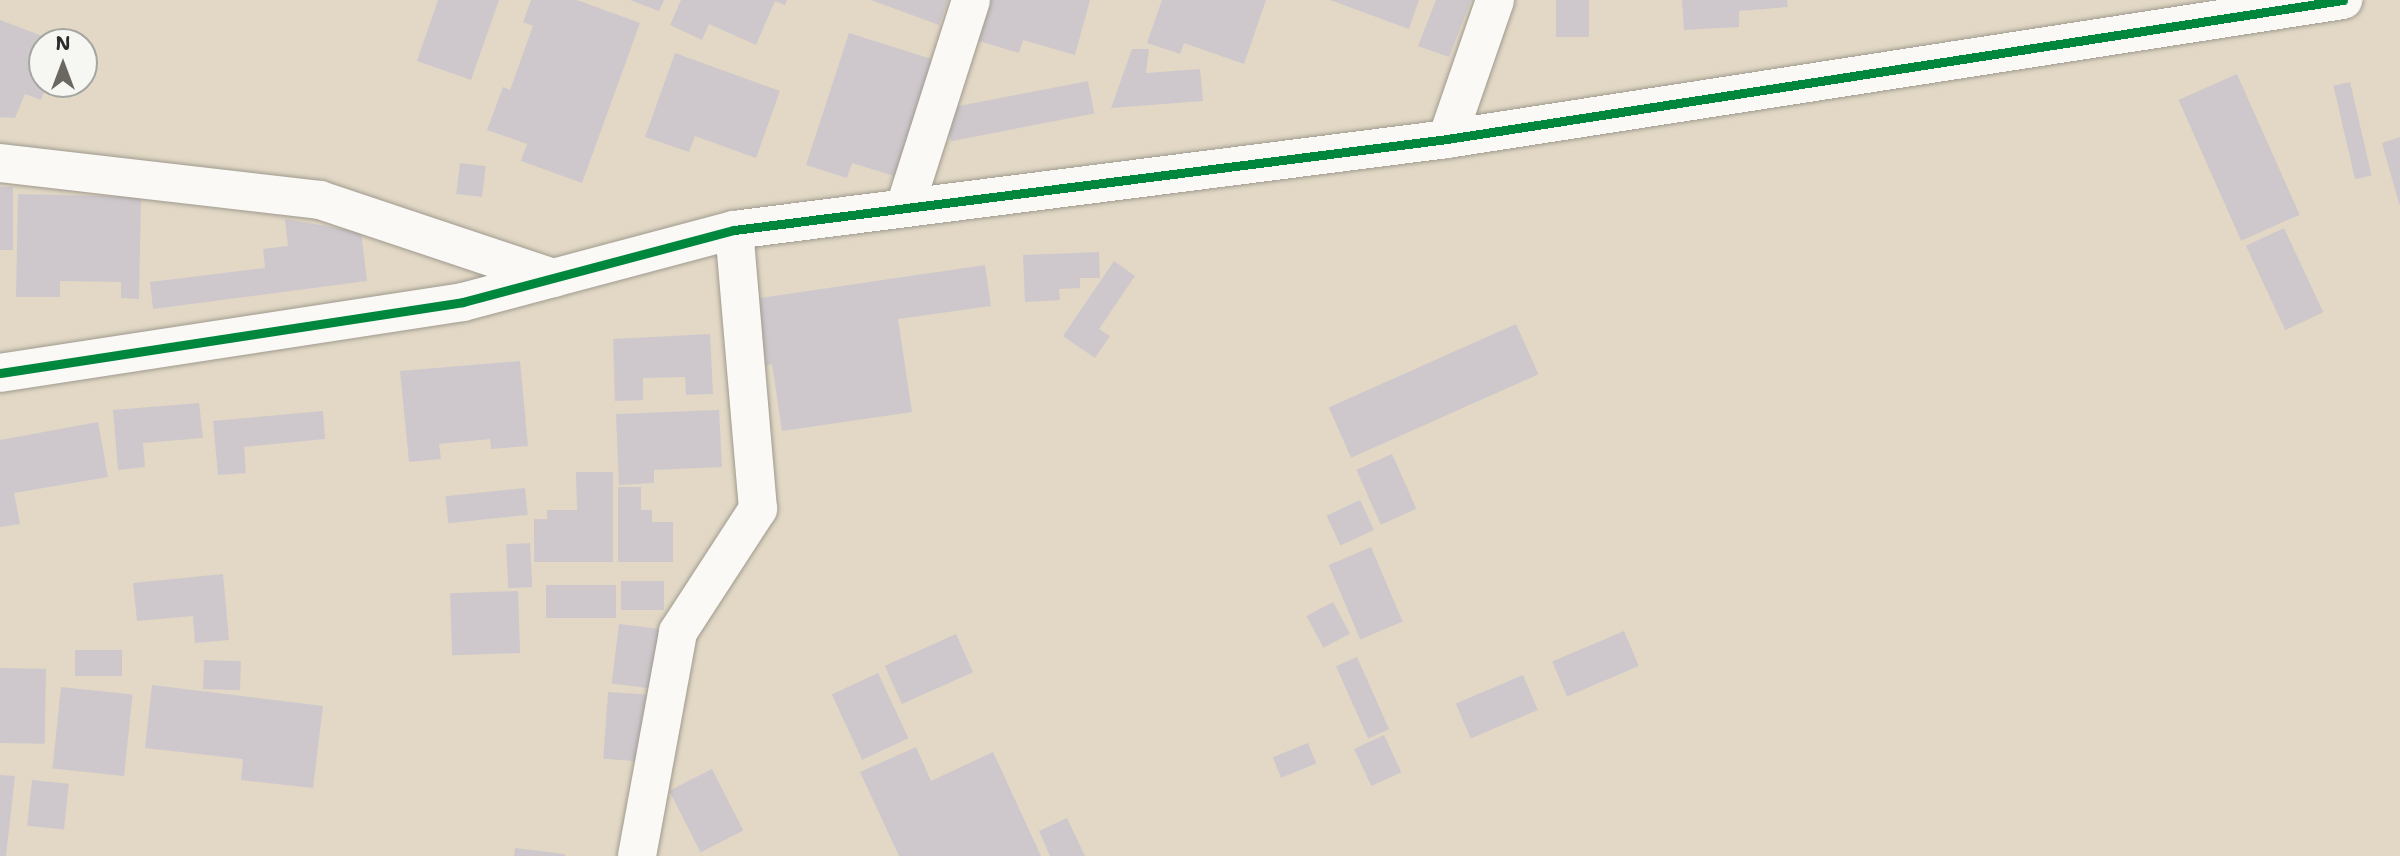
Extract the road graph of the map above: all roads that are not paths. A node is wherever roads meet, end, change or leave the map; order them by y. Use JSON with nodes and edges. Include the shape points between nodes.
{"nodes":[{"id":1,"x":971,"y":0,"type":"edge"},
{"id":2,"x":1495,"y":0,"type":"edge"},
{"id":3,"x":2343,"y":0,"type":"edge"},
{"id":4,"x":1447,"y":139,"type":"junction"},
{"id":5,"x":0,"y":163,"type":"edge"},
{"id":6,"x":905,"y":207,"type":"junction"},
{"id":7,"x":734,"y":230,"type":"junction"},
{"id":8,"x":553,"y":278,"type":"junction"},
{"id":9,"x":0,"y":373,"type":"edge"},
{"id":10,"x":637,"y":856,"type":"edge"}],
"edges":[{"from":1,"to":6,"type":"street"},
{"from":2,"to":4,"type":"street"},
{"from":3,"to":4,"type":"street"},
{"from":4,"to":6,"type":"street"},
{"from":5,"to":8,"type":"street","via":[[320,200]]},
{"from":6,"to":7,"type":"street"},
{"from":7,"to":8,"type":"street"},
{"from":7,"to":10,"type":"street","via":[[758,509],[678,632]]},
{"from":8,"to":9,"type":"street","via":[[463,302]]}]}
